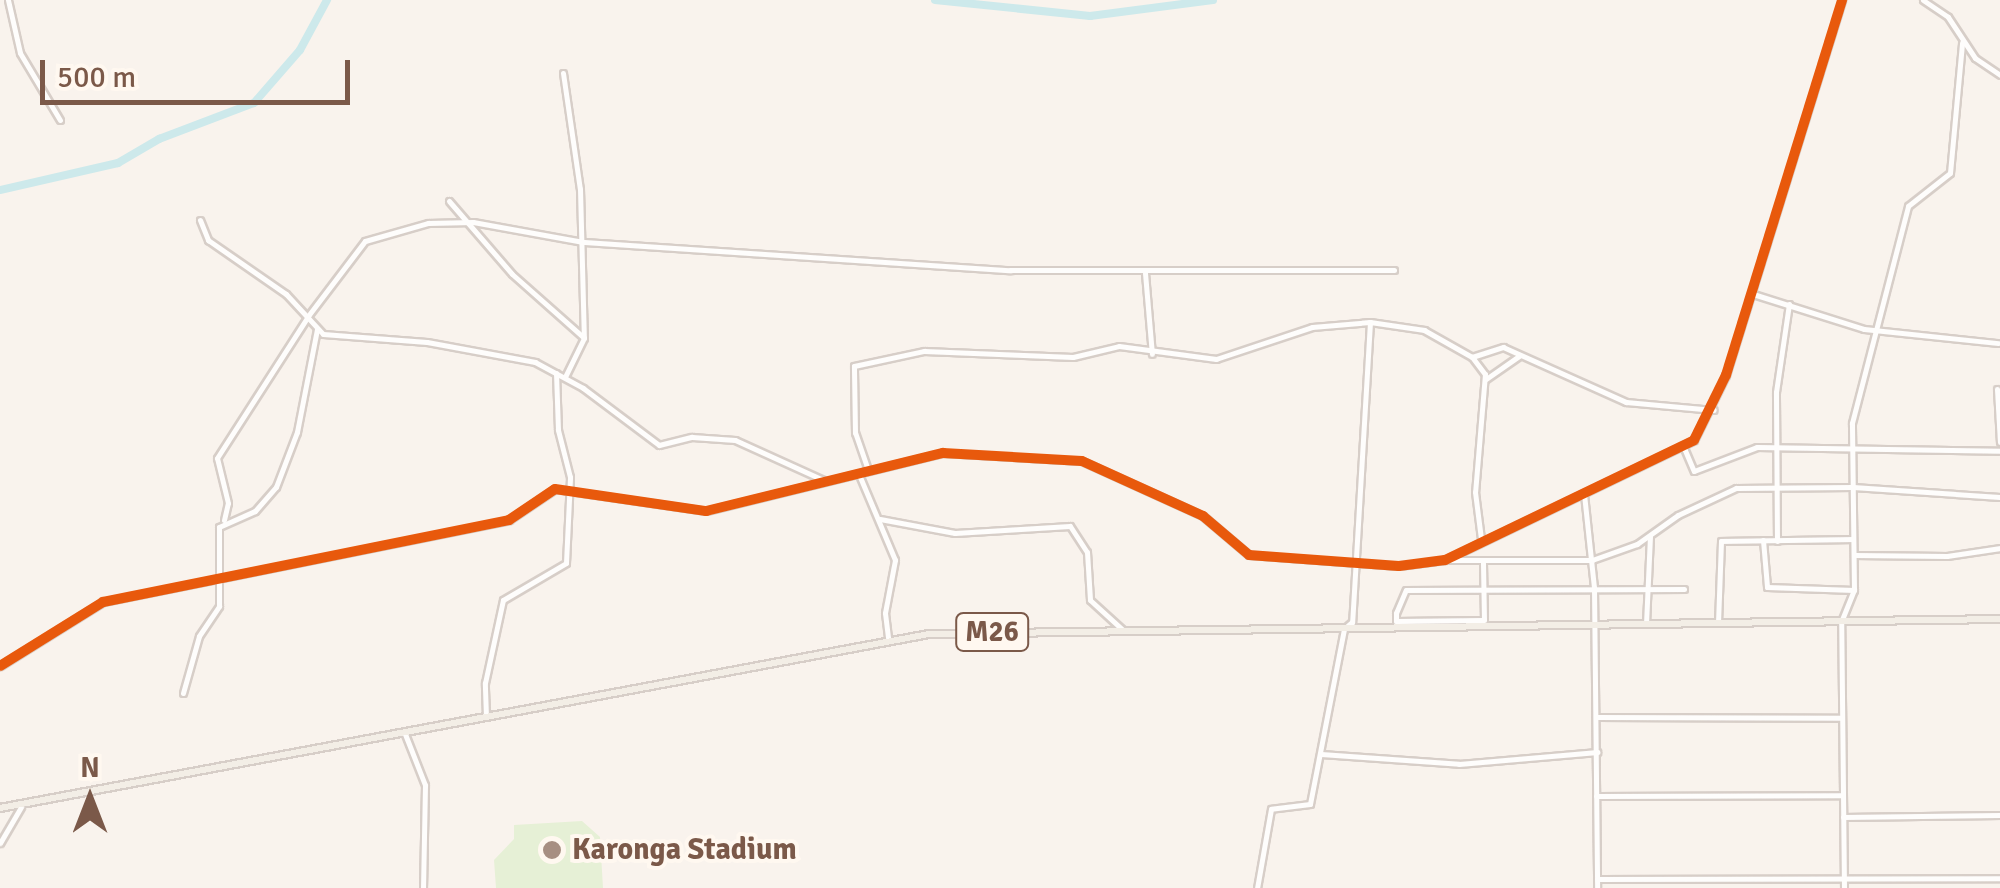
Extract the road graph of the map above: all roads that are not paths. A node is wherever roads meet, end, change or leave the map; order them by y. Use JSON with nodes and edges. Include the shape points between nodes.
{"nodes":[{"id":1,"x":8,"y":0,"type":"edge"},
{"id":2,"x":1842,"y":0,"type":"edge"},
{"id":3,"x":1923,"y":0,"type":"edge"},
{"id":4,"x":1962,"y":43,"type":"junction"},
{"id":5,"x":563,"y":73,"type":"dead end"},
{"id":6,"x":2000,"y":75,"type":"edge"},
{"id":7,"x":60,"y":120,"type":"dead end"},
{"id":8,"x":448,"y":200,"type":"dead end"},
{"id":9,"x":200,"y":220,"type":"dead end"},
{"id":10,"x":467,"y":223,"type":"junction"},
{"id":11,"x":583,"y":242,"type":"junction"},
{"id":12,"x":1394,"y":270,"type":"dead end"},
{"id":13,"x":1145,"y":274,"type":"junction"},
{"id":14,"x":1754,"y":294,"type":"junction"},
{"id":15,"x":1789,"y":304,"type":"junction"},
{"id":16,"x":308,"y":316,"type":"junction"},
{"id":17,"x":1370,"y":322,"type":"junction"},
{"id":18,"x":316,"y":329,"type":"junction"},
{"id":19,"x":2000,"y":331,"type":"edge"},
{"id":20,"x":1880,"y":332,"type":"junction"},
{"id":21,"x":584,"y":338,"type":"junction"},
{"id":22,"x":1999,"y":344,"type":"edge"},
{"id":23,"x":1152,"y":354,"type":"junction"},
{"id":24,"x":1519,"y":356,"type":"junction"},
{"id":25,"x":1472,"y":357,"type":"junction"},
{"id":26,"x":556,"y":374,"type":"junction"},
{"id":27,"x":565,"y":377,"type":"junction"},
{"id":28,"x":1486,"y":379,"type":"junction"},
{"id":29,"x":1998,"y":390,"type":"edge"},
{"id":30,"x":1714,"y":410,"type":"junction"},
{"id":31,"x":2000,"y":442,"type":"edge"},
{"id":32,"x":1779,"y":446,"type":"junction"},
{"id":33,"x":1850,"y":446,"type":"junction"},
{"id":34,"x":1684,"y":448,"type":"junction"},
{"id":35,"x":2000,"y":452,"type":"edge"},
{"id":36,"x":867,"y":467,"type":"junction"},
{"id":37,"x":860,"y":477,"type":"junction"},
{"id":38,"x":825,"y":481,"type":"junction"},
{"id":39,"x":569,"y":487,"type":"junction"},
{"id":40,"x":1853,"y":487,"type":"junction"},
{"id":41,"x":1777,"y":489,"type":"junction"},
{"id":42,"x":1584,"y":494,"type":"junction"},
{"id":43,"x":2000,"y":497,"type":"edge"},
{"id":44,"x":880,"y":519,"type":"junction"},
{"id":45,"x":224,"y":520,"type":"junction"},
{"id":46,"x":1650,"y":536,"type":"junction"},
{"id":47,"x":1481,"y":539,"type":"junction"},
{"id":48,"x":1854,"y":539,"type":"junction"},
{"id":49,"x":1764,"y":540,"type":"junction"},
{"id":50,"x":1777,"y":540,"type":"junction"},
{"id":51,"x":2000,"y":548,"type":"edge"},
{"id":52,"x":1854,"y":555,"type":"junction"},
{"id":53,"x":1445,"y":560,"type":"junction"},
{"id":54,"x":1592,"y":560,"type":"junction"},
{"id":55,"x":1483,"y":562,"type":"junction"},
{"id":56,"x":1358,"y":563,"type":"junction"},
{"id":57,"x":221,"y":579,"type":"junction"},
{"id":58,"x":1594,"y":588,"type":"junction"},
{"id":59,"x":1647,"y":588,"type":"junction"},
{"id":60,"x":1483,"y":590,"type":"junction"},
{"id":61,"x":1684,"y":590,"type":"dead end"},
{"id":62,"x":1854,"y":590,"type":"junction"},
{"id":63,"x":2000,"y":619,"type":"edge"},
{"id":64,"x":1841,"y":622,"type":"junction"},
{"id":65,"x":1485,"y":623,"type":"junction"},
{"id":66,"x":1646,"y":624,"type":"junction"},
{"id":67,"x":1718,"y":624,"type":"junction"},
{"id":68,"x":1594,"y":626,"type":"junction"},
{"id":69,"x":1344,"y":629,"type":"junction"},
{"id":70,"x":1123,"y":630,"type":"junction"},
{"id":71,"x":888,"y":638,"type":"junction"},
{"id":72,"x":0,"y":666,"type":"edge"},
{"id":73,"x":183,"y":694,"type":"dead end"},
{"id":74,"x":486,"y":717,"type":"junction"},
{"id":75,"x":1597,"y":718,"type":"junction"},
{"id":76,"x":1842,"y":718,"type":"junction"},
{"id":77,"x":405,"y":734,"type":"junction"},
{"id":78,"x":1597,"y":752,"type":"junction"},
{"id":79,"x":1321,"y":754,"type":"junction"},
{"id":80,"x":1842,"y":795,"type":"junction"},
{"id":81,"x":1596,"y":796,"type":"junction"},
{"id":82,"x":21,"y":807,"type":"junction"},
{"id":83,"x":0,"y":808,"type":"edge"},
{"id":84,"x":2000,"y":815,"type":"edge"},
{"id":85,"x":1843,"y":818,"type":"junction"},
{"id":86,"x":0,"y":843,"type":"edge"},
{"id":87,"x":1844,"y":877,"type":"junction"},
{"id":88,"x":1683,"y":878,"type":"junction"},
{"id":89,"x":1767,"y":878,"type":"junction"},
{"id":90,"x":2000,"y":878,"type":"edge"},
{"id":91,"x":1597,"y":879,"type":"junction"},
{"id":92,"x":423,"y":888,"type":"edge"},
{"id":93,"x":1257,"y":888,"type":"edge"},
{"id":94,"x":1598,"y":888,"type":"edge"},
{"id":95,"x":1682,"y":888,"type":"edge"},
{"id":96,"x":1767,"y":888,"type":"edge"},
{"id":97,"x":1844,"y":888,"type":"edge"}],
"edges":[{"from":1,"to":7,"type":"street","via":[[20,54]]},
{"from":2,"to":14,"type":"street"},
{"from":3,"to":4,"type":"street","via":[[1948,17]]},
{"from":4,"to":6,"type":"street"},
{"from":4,"to":20,"type":"street","via":[[1950,174],[1908,206]]},
{"from":5,"to":11,"type":"street"},
{"from":8,"to":10,"type":"street"},
{"from":9,"to":16,"type":"street","via":[[212,243]]},
{"from":10,"to":11,"type":"street"},
{"from":10,"to":16,"type":"street","via":[[428,223],[365,241]]},
{"from":10,"to":21,"type":"street"},
{"from":11,"to":13,"type":"street"},
{"from":11,"to":21,"type":"street"},
{"from":12,"to":13,"type":"street"},
{"from":13,"to":23,"type":"street"},
{"from":14,"to":15,"type":"street"},
{"from":14,"to":30,"type":"street"},
{"from":15,"to":20,"type":"street"},
{"from":15,"to":32,"type":"street","via":[[1776,392]]},
{"from":16,"to":18,"type":"street"},
{"from":16,"to":45,"type":"street","via":[[217,458],[228,503]]},
{"from":17,"to":23,"type":"street","via":[[1312,327],[1228,358]]},
{"from":17,"to":25,"type":"street","via":[[1415,326]]},
{"from":17,"to":56,"type":"street"},
{"from":18,"to":26,"type":"street","via":[[507,354]]},
{"from":18,"to":45,"type":"street","via":[[297,432],[276,487],[255,511]]},
{"from":19,"to":22,"type":"street"},
{"from":20,"to":22,"type":"street"},
{"from":20,"to":33,"type":"street"},
{"from":21,"to":27,"type":"street"},
{"from":23,"to":36,"type":"street","via":[[1119,346],[1078,357],[924,352],[854,366],[854,433]]},
{"from":24,"to":25,"type":"street","via":[[1494,347]]},
{"from":24,"to":28,"type":"street"},
{"from":24,"to":30,"type":"street","via":[[1626,402]]},
{"from":25,"to":28,"type":"street"},
{"from":26,"to":27,"type":"street"},
{"from":26,"to":39,"type":"street"},
{"from":27,"to":38,"type":"street","via":[[659,444],[735,440]]},
{"from":28,"to":47,"type":"street","via":[[1476,492]]},
{"from":29,"to":31,"type":"street"},
{"from":30,"to":34,"type":"street"},
{"from":32,"to":33,"type":"street"},
{"from":32,"to":34,"type":"street","via":[[1694,471]]},
{"from":32,"to":41,"type":"street"},
{"from":33,"to":35,"type":"street"},
{"from":33,"to":40,"type":"street"},
{"from":34,"to":42,"type":"street"},
{"from":36,"to":37,"type":"street"},
{"from":36,"to":56,"type":"street","via":[[943,452],[1073,458],[1203,516],[1249,556]]},
{"from":37,"to":38,"type":"street"},
{"from":37,"to":44,"type":"street"},
{"from":38,"to":39,"type":"street","via":[[706,511]]},
{"from":39,"to":57,"type":"street","via":[[540,494],[509,520]]},
{"from":39,"to":74,"type":"street","via":[[564,566],[512,590],[500,608],[485,684]]},
{"from":40,"to":41,"type":"street"},
{"from":40,"to":43,"type":"street"},
{"from":40,"to":48,"type":"street"},
{"from":41,"to":46,"type":"street","via":[[1719,492]]},
{"from":41,"to":50,"type":"street"},
{"from":42,"to":47,"type":"street"},
{"from":42,"to":54,"type":"street"},
{"from":44,"to":70,"type":"street","via":[[955,532],[1070,526],[1087,552],[1090,600]]},
{"from":44,"to":71,"type":"street","via":[[896,560],[885,613]]},
{"from":45,"to":57,"type":"street"},
{"from":46,"to":54,"type":"street"},
{"from":46,"to":59,"type":"street"},
{"from":47,"to":53,"type":"street"},
{"from":48,"to":50,"type":"street"},
{"from":48,"to":52,"type":"street"},
{"from":49,"to":50,"type":"street"},
{"from":49,"to":62,"type":"street","via":[[1766,587]]},
{"from":49,"to":67,"type":"street","via":[[1721,541]]},
{"from":51,"to":52,"type":"street","via":[[1948,556]]},
{"from":52,"to":62,"type":"street"},
{"from":53,"to":55,"type":"street"},
{"from":53,"to":56,"type":"street"},
{"from":54,"to":55,"type":"street"},
{"from":54,"to":58,"type":"street"},
{"from":55,"to":60,"type":"street"},
{"from":56,"to":69,"type":"street","via":[[1352,622]]},
{"from":57,"to":72,"type":"street","via":[[103,602]]},
{"from":57,"to":73,"type":"street","via":[[216,614],[198,636]]},
{"from":58,"to":59,"type":"street"},
{"from":58,"to":60,"type":"street"},
{"from":58,"to":68,"type":"street"},
{"from":59,"to":61,"type":"street"},
{"from":59,"to":66,"type":"street"},
{"from":60,"to":65,"type":"street"},
{"from":60,"to":65,"type":"street","via":[[1406,590],[1396,621]]},
{"from":62,"to":64,"type":"street"},
{"from":63,"to":64,"type":"main road","number":"M26"},
{"from":64,"to":67,"type":"main road","number":"M26"},
{"from":64,"to":76,"type":"street"},
{"from":65,"to":68,"type":"main road","number":"M26"},
{"from":65,"to":69,"type":"main road","number":"M26"},
{"from":66,"to":67,"type":"main road","number":"M26"},
{"from":66,"to":68,"type":"main road","number":"M26"},
{"from":68,"to":75,"type":"street"},
{"from":69,"to":70,"type":"main road","number":"M26"},
{"from":69,"to":79,"type":"street"},
{"from":70,"to":71,"type":"main road","number":"M26"},
{"from":71,"to":74,"type":"main road","number":"M26"},
{"from":74,"to":77,"type":"main road","number":"M26"},
{"from":75,"to":76,"type":"street"},
{"from":75,"to":78,"type":"street"},
{"from":76,"to":80,"type":"street"},
{"from":77,"to":82,"type":"main road","number":"M26"},
{"from":77,"to":92,"type":"street","via":[[425,785]]},
{"from":78,"to":79,"type":"street","via":[[1459,764]]},
{"from":78,"to":81,"type":"street"},
{"from":79,"to":93,"type":"street","via":[[1308,808],[1270,809]]},
{"from":80,"to":81,"type":"street"},
{"from":80,"to":85,"type":"street"},
{"from":81,"to":91,"type":"street"},
{"from":82,"to":83,"type":"main road","number":"M26"},
{"from":82,"to":86,"type":"street"},
{"from":84,"to":85,"type":"street"},
{"from":85,"to":87,"type":"street"},
{"from":87,"to":89,"type":"street"},
{"from":87,"to":90,"type":"street"},
{"from":87,"to":97,"type":"street"},
{"from":88,"to":89,"type":"street"},
{"from":88,"to":91,"type":"street"},
{"from":88,"to":95,"type":"street"},
{"from":89,"to":96,"type":"street"},
{"from":91,"to":94,"type":"street"}]}
